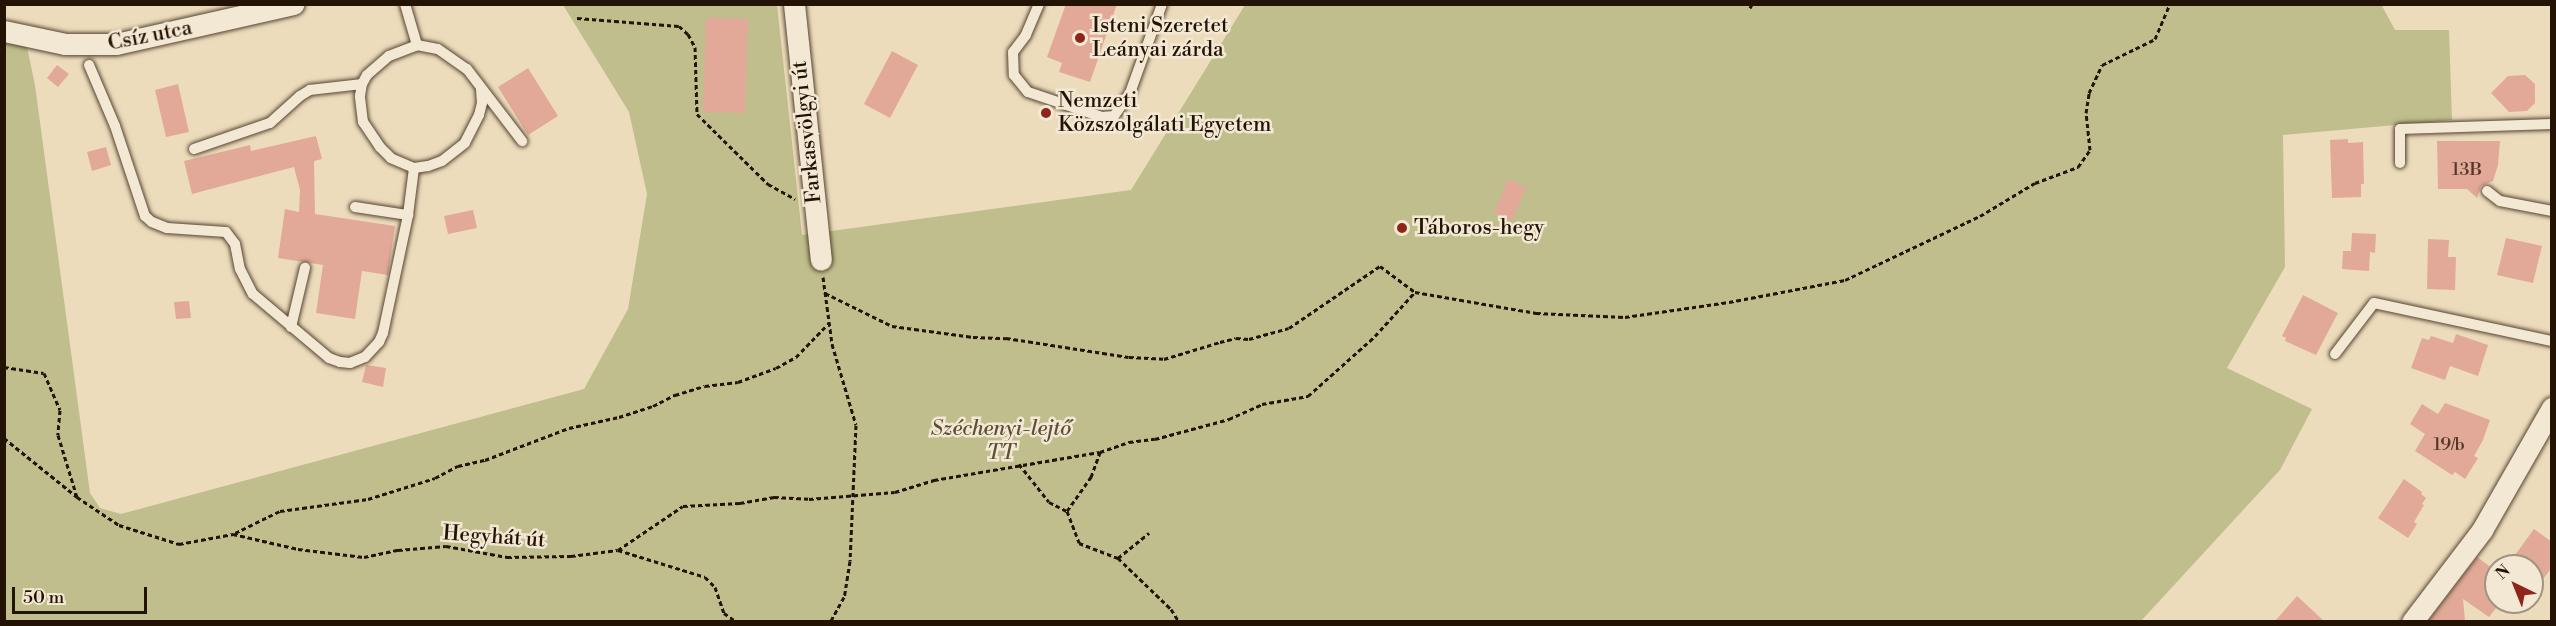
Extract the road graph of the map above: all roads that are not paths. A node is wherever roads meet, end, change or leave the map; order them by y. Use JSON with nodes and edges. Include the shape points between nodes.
{"nodes":[{"id":1,"x":294,"y":4,"type":"edge"},
{"id":2,"x":405,"y":4,"type":"edge"},
{"id":3,"x":794,"y":4,"type":"edge"},
{"id":4,"x":1040,"y":4,"type":"edge"},
{"id":5,"x":1162,"y":4,"type":"edge"},
{"id":6,"x":4,"y":31,"type":"edge"},
{"id":7,"x":417,"y":45,"type":"junction"},
{"id":8,"x":89,"y":65,"type":"dead end"},
{"id":9,"x":362,"y":84,"type":"junction"},
{"id":10,"x":481,"y":89,"type":"junction"},
{"id":11,"x":2552,"y":124,"type":"edge"},
{"id":12,"x":522,"y":141,"type":"dead end"},
{"id":13,"x":194,"y":149,"type":"dead end"},
{"id":14,"x":2400,"y":163,"type":"dead end"},
{"id":15,"x":414,"y":168,"type":"junction"},
{"id":16,"x":2487,"y":191,"type":"dead end"},
{"id":17,"x":355,"y":207,"type":"dead end"},
{"id":18,"x":2552,"y":211,"type":"edge"},
{"id":19,"x":408,"y":216,"type":"junction"},
{"id":20,"x":821,"y":260,"type":"road end"},
{"id":21,"x":305,"y":268,"type":"dead end"},
{"id":22,"x":291,"y":327,"type":"junction"},
{"id":23,"x":2552,"y":341,"type":"edge"},
{"id":24,"x":2335,"y":354,"type":"dead end"},
{"id":25,"x":2552,"y":408,"type":"edge"},
{"id":26,"x":2412,"y":621,"type":"edge"}],
"edges":[{"from":1,"to":6,"type":"street","name":"Csíz utca","via":[[116,45],[65,44]]},
{"from":2,"to":7,"type":"lane"},
{"from":3,"to":20,"type":"street","name":"Farkasvölgyi út"},
{"from":4,"to":5,"type":"lane","via":[[1013,52],[1014,75],[1028,92],[1102,117],[1114,116],[1130,93]]},
{"from":7,"to":9,"type":"lane","via":[[379,63]]},
{"from":7,"to":10,"type":"lane","via":[[438,49],[456,59]]},
{"from":8,"to":22,"type":"lane","via":[[116,126],[145,216],[167,228],[226,232],[234,244],[246,284]]},
{"from":9,"to":13,"type":"lane","via":[[310,90],[270,123]]},
{"from":9,"to":15,"type":"lane","via":[[361,109],[368,132],[391,158]]},
{"from":10,"to":12,"type":"lane"},
{"from":10,"to":15,"type":"lane","via":[[483,103],[465,143],[442,161]]},
{"from":11,"to":14,"type":"lane","via":[[2400,129]]},
{"from":15,"to":19,"type":"lane"},
{"from":16,"to":18,"type":"lane","via":[[2500,201]]},
{"from":17,"to":19,"type":"lane"},
{"from":19,"to":22,"type":"lane","via":[[383,333],[373,350],[358,361],[340,362],[329,358]]},
{"from":21,"to":22,"type":"lane"},
{"from":23,"to":24,"type":"lane","via":[[2374,303]]},
{"from":25,"to":26,"type":"street","via":[[2482,530]]}]}
